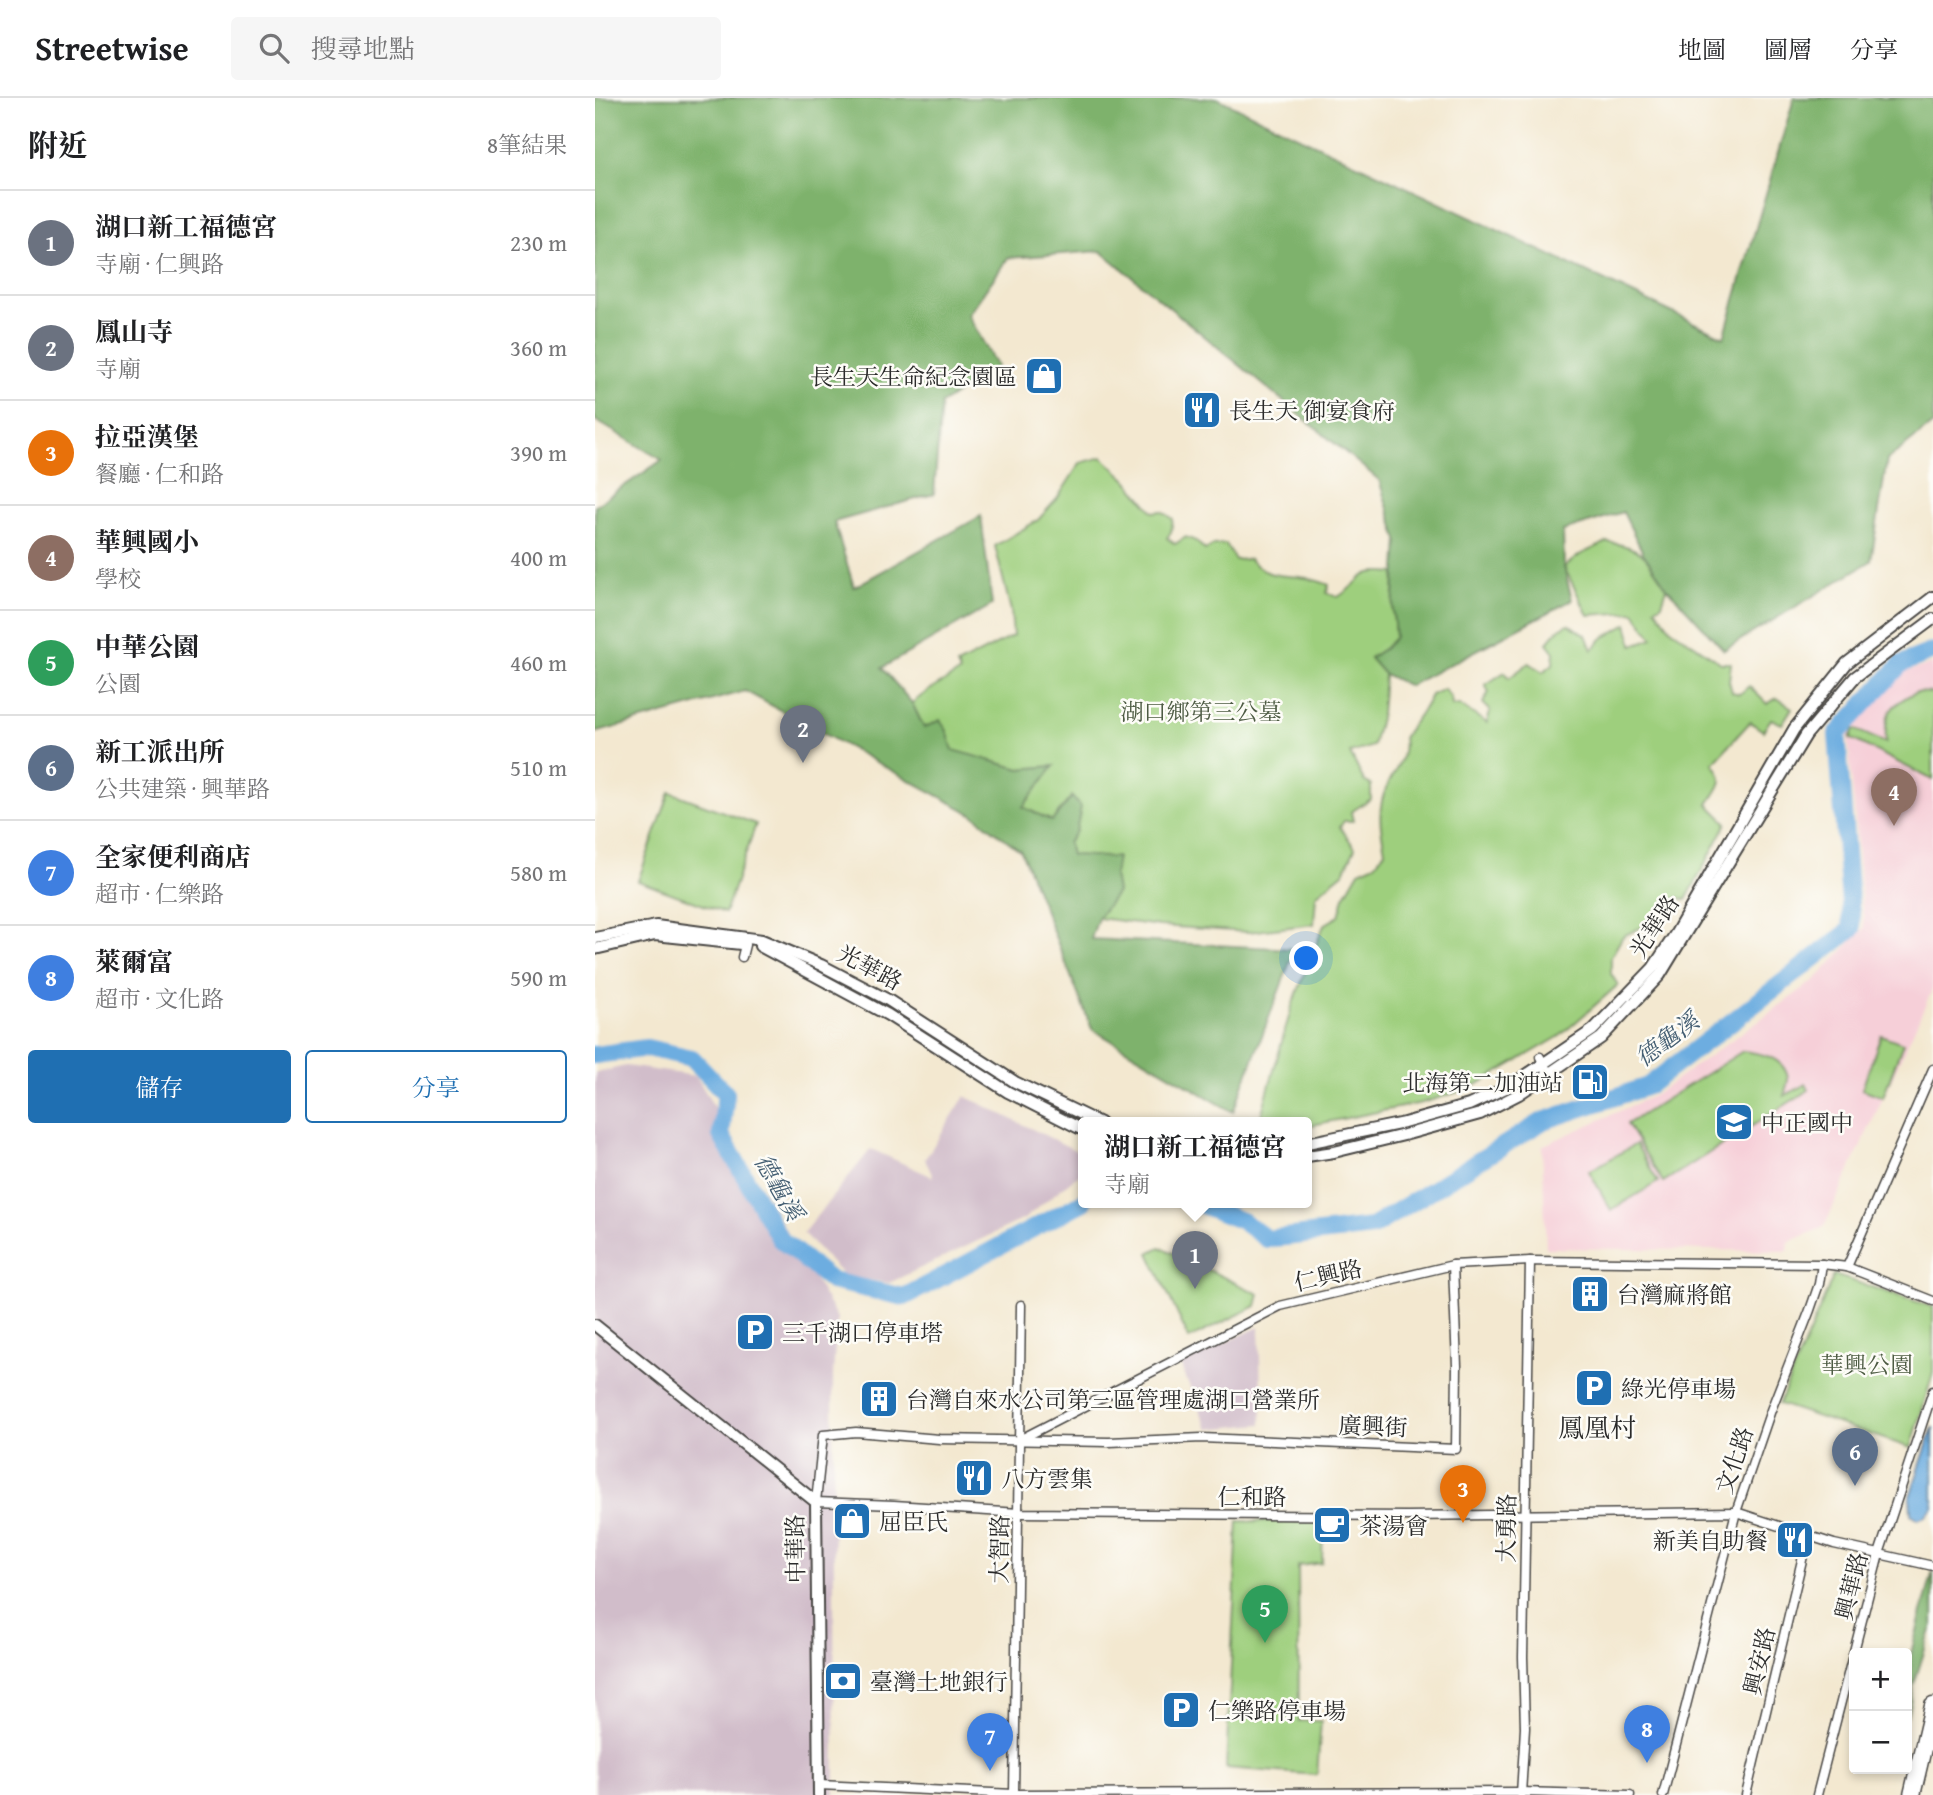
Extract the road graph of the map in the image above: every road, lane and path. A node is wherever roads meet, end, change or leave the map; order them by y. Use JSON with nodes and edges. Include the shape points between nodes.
{"nodes":[{"id":1,"x":1933,"y":597,"type":"edge"},
{"id":2,"x":1933,"y":619,"type":"edge"},
{"id":3,"x":595,"y":938,"type":"edge"},
{"id":4,"x":745,"y":945,"type":"junction"},
{"id":5,"x":595,"y":949,"type":"edge"},
{"id":6,"x":742,"y":957,"type":"dead end"},
{"id":7,"x":1657,"y":972,"type":"junction"},
{"id":8,"x":1933,"y":1069,"type":"edge"},
{"id":9,"x":1546,"y":1070,"type":"junction"},
{"id":10,"x":1090,"y":1117,"type":"edge"},
{"id":11,"x":1078,"y":1127,"type":"edge"},
{"id":12,"x":1312,"y":1142,"type":"edge"},
{"id":13,"x":1312,"y":1155,"type":"edge"},
{"id":14,"x":1530,"y":1261,"type":"junction"},
{"id":15,"x":1822,"y":1264,"type":"junction"},
{"id":16,"x":1453,"y":1265,"type":"junction"},
{"id":17,"x":1847,"y":1267,"type":"junction"},
{"id":18,"x":1933,"y":1301,"type":"edge"},
{"id":19,"x":1021,"y":1305,"type":"dead end"},
{"id":20,"x":595,"y":1325,"type":"edge"},
{"id":21,"x":1933,"y":1391,"type":"edge"},
{"id":22,"x":1020,"y":1439,"type":"junction"},
{"id":23,"x":816,"y":1502,"type":"junction"},
{"id":24,"x":1736,"y":1512,"type":"junction"},
{"id":25,"x":1019,"y":1513,"type":"junction"},
{"id":26,"x":1525,"y":1513,"type":"junction"},
{"id":27,"x":1808,"y":1535,"type":"junction"},
{"id":28,"x":1878,"y":1554,"type":"junction"},
{"id":29,"x":1933,"y":1566,"type":"edge"},
{"id":30,"x":1933,"y":1706,"type":"edge"},
{"id":31,"x":819,"y":1790,"type":"edge"},
{"id":32,"x":881,"y":1791,"type":"edge"},
{"id":33,"x":1195,"y":1793,"type":"edge"},
{"id":34,"x":1521,"y":1793,"type":"edge"},
{"id":35,"x":1014,"y":1794,"type":"edge"},
{"id":36,"x":1268,"y":1794,"type":"edge"},
{"id":37,"x":1343,"y":1794,"type":"edge"},
{"id":38,"x":1630,"y":1795,"type":"edge"},
{"id":39,"x":1663,"y":1795,"type":"edge"},
{"id":40,"x":1746,"y":1795,"type":"edge"},
{"id":41,"x":1817,"y":1795,"type":"edge"},
{"id":42,"x":1912,"y":1795,"type":"edge"}],
"edges":[{"from":1,"to":7,"type":"street","name":"光華路","via":[[1847,663],[1794,729]]},
{"from":2,"to":7,"type":"street","name":"光華路","via":[[1855,677],[1806,735]]},
{"from":3,"to":10,"type":"street","name":"光華路","via":[[656,926],[762,940],[888,1000],[1015,1082]]},
{"from":4,"to":5,"type":"street","name":"光華路","via":[[655,935]]},
{"from":4,"to":6,"type":"street"},
{"from":4,"to":11,"type":"street","name":"光華路","via":[[760,946],[788,960],[1008,1092]]},
{"from":7,"to":9,"type":"street","name":"光華路","via":[[1601,1038]]},
{"from":8,"to":17,"type":"street"},
{"from":9,"to":12,"type":"street","name":"光華路","via":[[1469,1105]]},
{"from":9,"to":13,"type":"street","name":"光華路","via":[[1480,1114]]},
{"from":14,"to":15,"type":"street","name":"仁興路"},
{"from":14,"to":16,"type":"street","name":"仁興路"},
{"from":14,"to":26,"type":"street","name":"大勇路"},
{"from":15,"to":17,"type":"street","name":"仁興路"},
{"from":15,"to":24,"type":"street","name":"文化路","via":[[1810,1310]]},
{"from":16,"to":22,"type":"street","name":"仁興路","via":[[1280,1306]]},
{"from":16,"to":22,"type":"street","name":"廣興街","via":[[1456,1449],[1202,1438]]},
{"from":17,"to":18,"type":"street","name":"仁興路"},
{"from":19,"to":22,"type":"street","name":"大智路"},
{"from":20,"to":23,"type":"street","name":"中華路"},
{"from":21,"to":28,"type":"street","name":"興華路"},
{"from":22,"to":23,"type":"street","name":"仁興路","via":[[856,1432],[823,1435]]},
{"from":22,"to":25,"type":"street","name":"大智路"},
{"from":23,"to":25,"type":"street","name":"仁和路"},
{"from":23,"to":31,"type":"street","name":"中華路"},
{"from":24,"to":26,"type":"street","name":"仁和路"},
{"from":24,"to":27,"type":"street","name":"仁和路"},
{"from":24,"to":39,"type":"street","name":"文化路"},
{"from":25,"to":26,"type":"street","name":"仁和路"},
{"from":25,"to":35,"type":"street","name":"大智路"},
{"from":26,"to":34,"type":"street","name":"大勇路"},
{"from":27,"to":28,"type":"street","name":"仁和路"},
{"from":27,"to":40,"type":"street","name":"興安路"},
{"from":28,"to":29,"type":"street","name":"仁和路"},
{"from":28,"to":41,"type":"street","name":"興華路"},
{"from":30,"to":42,"type":"highway"},
{"from":31,"to":32,"type":"street"},
{"from":32,"to":35,"type":"street"},
{"from":33,"to":35,"type":"street"},
{"from":33,"to":36,"type":"street"},
{"from":34,"to":37,"type":"street"},
{"from":34,"to":38,"type":"street"},
{"from":36,"to":37,"type":"street"}]}
